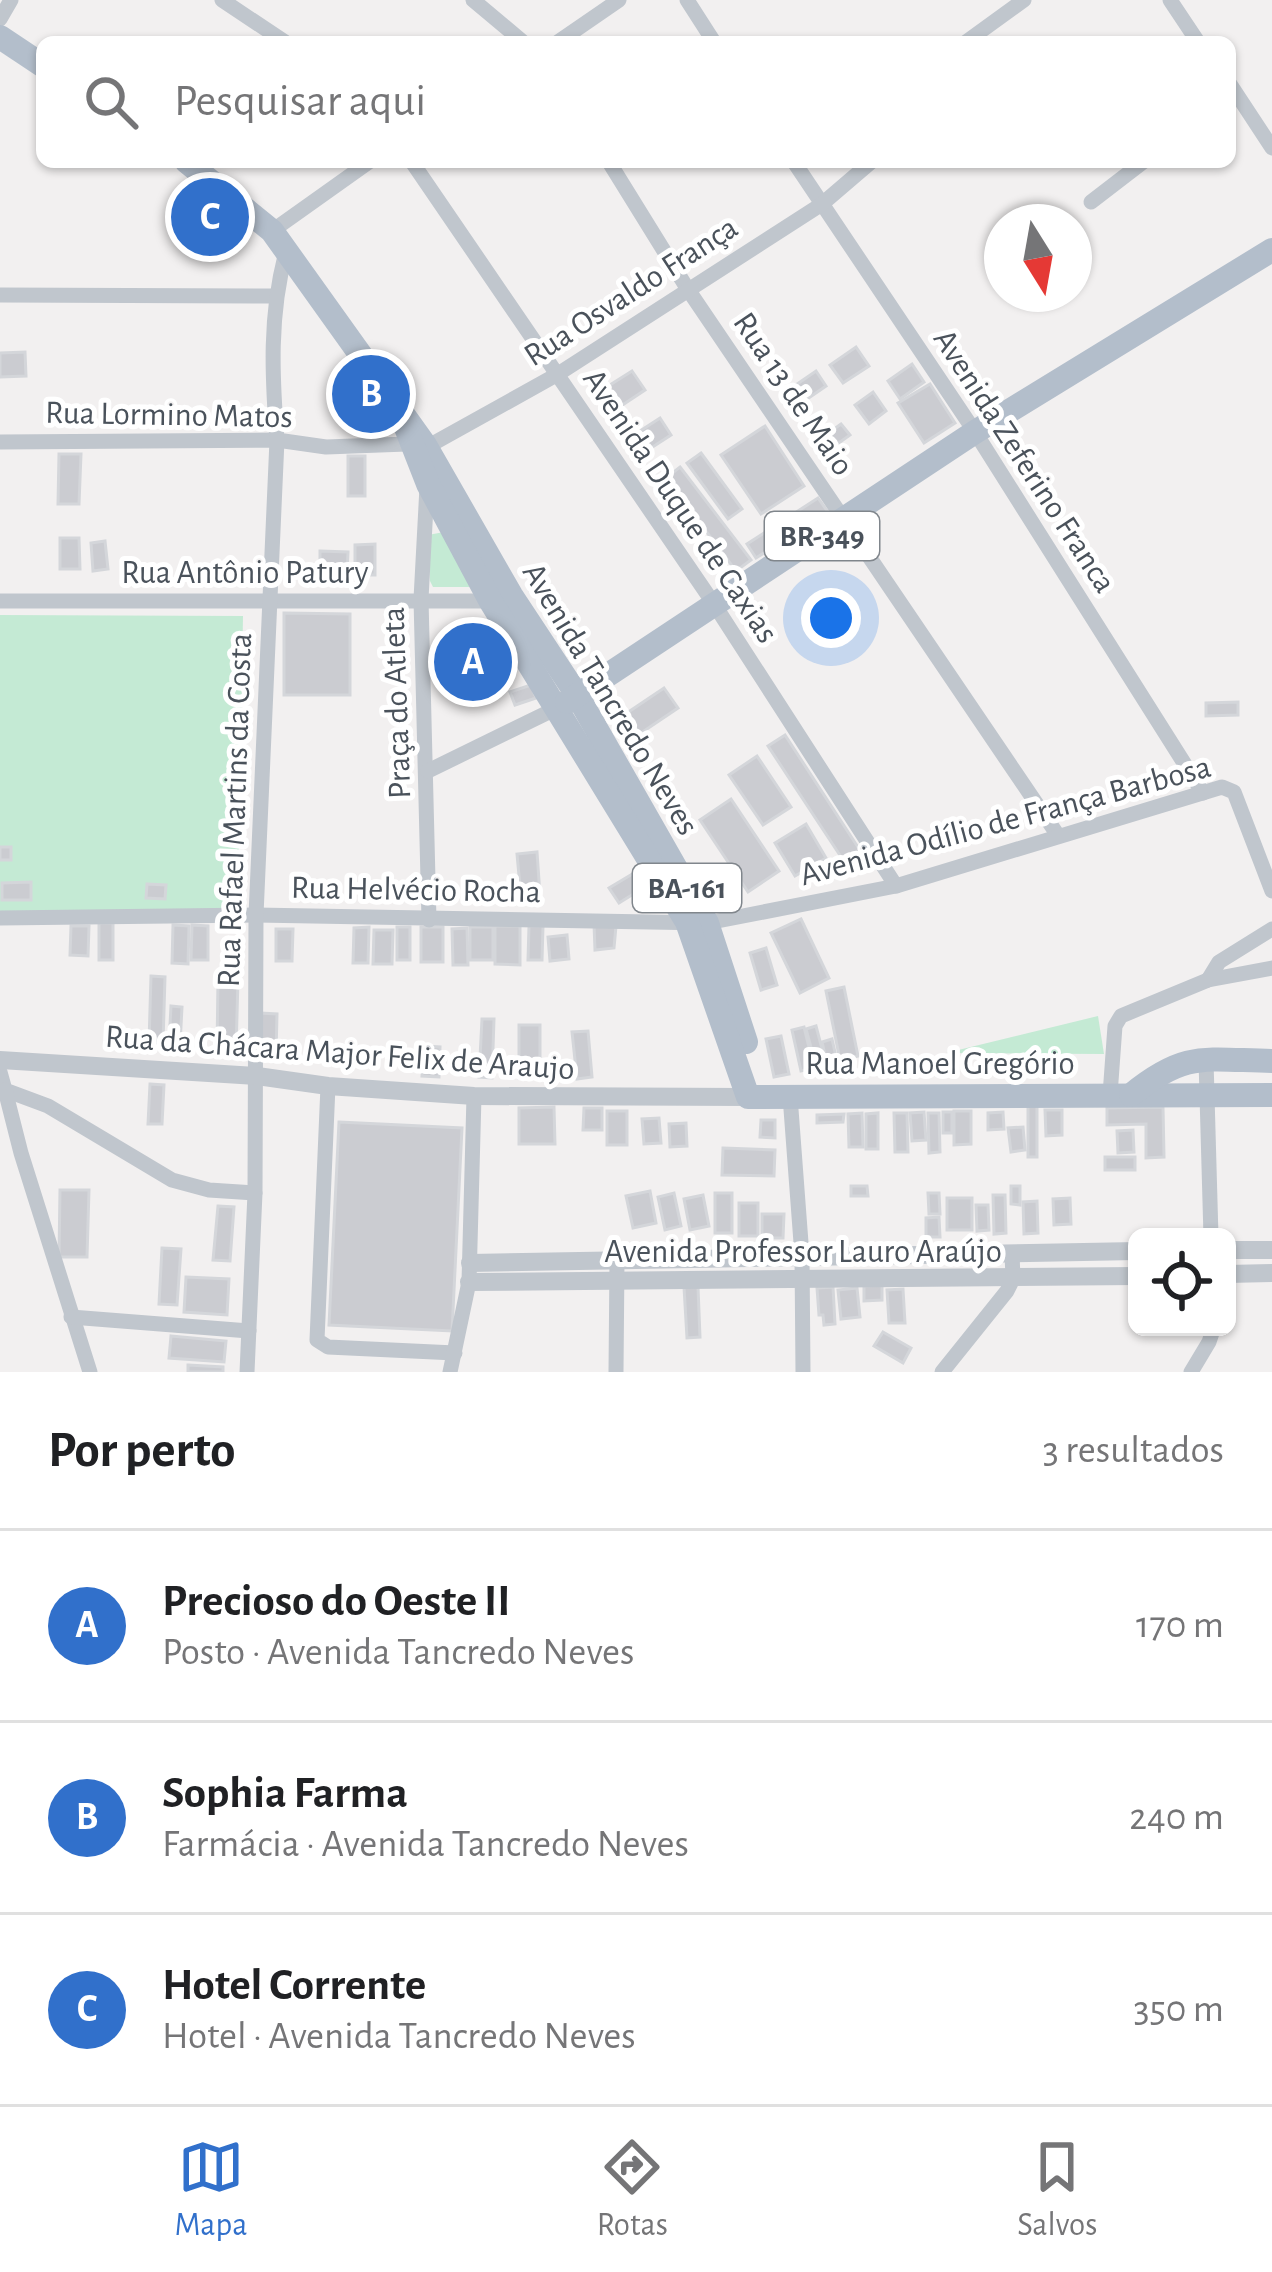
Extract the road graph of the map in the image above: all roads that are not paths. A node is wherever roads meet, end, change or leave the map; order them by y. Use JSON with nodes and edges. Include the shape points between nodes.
{"nodes":[{"id":1,"x":11,"y":0,"type":"edge"},
{"id":2,"x":222,"y":0,"type":"edge"},
{"id":3,"x":473,"y":0,"type":"edge"},
{"id":4,"x":619,"y":0,"type":"edge"},
{"id":5,"x":688,"y":0,"type":"edge"},
{"id":6,"x":1024,"y":0,"type":"edge"},
{"id":7,"x":1170,"y":0,"type":"edge"},
{"id":8,"x":0,"y":19,"type":"edge"},
{"id":9,"x":276,"y":36,"type":"edge"},
{"id":10,"x":516,"y":36,"type":"edge"},
{"id":11,"x":567,"y":36,"type":"edge"},
{"id":12,"x":710,"y":36,"type":"edge"},
{"id":13,"x":974,"y":36,"type":"edge"},
{"id":14,"x":1194,"y":36,"type":"edge"},
{"id":15,"x":0,"y":37,"type":"edge"},
{"id":16,"x":36,"y":60,"type":"edge"},
{"id":17,"x":1236,"y":94,"type":"edge"},
{"id":18,"x":1271,"y":142,"type":"edge"},
{"id":19,"x":194,"y":168,"type":"edge"},
{"id":20,"x":362,"y":168,"type":"edge"},
{"id":21,"x":416,"y":168,"type":"edge"},
{"id":22,"x":613,"y":168,"type":"edge"},
{"id":23,"x":798,"y":168,"type":"edge"},
{"id":24,"x":864,"y":168,"type":"edge"},
{"id":25,"x":1134,"y":168,"type":"edge"},
{"id":26,"x":1091,"y":202,"type":"dead end"},
{"id":27,"x":822,"y":204,"type":"junction"},
{"id":28,"x":279,"y":242,"type":"junction"},
{"id":29,"x":1272,"y":250,"type":"edge"},
{"id":30,"x":687,"y":288,"type":"junction"},
{"id":31,"x":0,"y":295,"type":"edge"},
{"id":32,"x":274,"y":296,"type":"junction"},
{"id":33,"x":558,"y":374,"type":"junction"},
{"id":34,"x":975,"y":432,"type":"junction"},
{"id":35,"x":277,"y":440,"type":"junction"},
{"id":36,"x":0,"y":442,"type":"edge"},
{"id":37,"x":417,"y":446,"type":"junction"},
{"id":38,"x":428,"y":484,"type":"junction"},
{"id":39,"x":845,"y":521,"type":"junction"},
{"id":40,"x":501,"y":598,"type":"junction"},
{"id":41,"x":422,"y":599,"type":"junction"},
{"id":42,"x":0,"y":602,"type":"edge"},
{"id":43,"x":269,"y":602,"type":"junction"},
{"id":44,"x":714,"y":604,"type":"junction"},
{"id":45,"x":577,"y":695,"type":"junction"},
{"id":46,"x":555,"y":709,"type":"junction"},
{"id":47,"x":428,"y":770,"type":"junction"},
{"id":48,"x":1204,"y":793,"type":"junction"},
{"id":49,"x":1057,"y":835,"type":"junction"},
{"id":50,"x":896,"y":886,"type":"junction"},
{"id":51,"x":1272,"y":891,"type":"edge"},
{"id":52,"x":256,"y":915,"type":"junction"},
{"id":53,"x":0,"y":918,"type":"edge"},
{"id":54,"x":430,"y":920,"type":"junction"},
{"id":55,"x":697,"y":922,"type":"junction"},
{"id":56,"x":1272,"y":929,"type":"edge"},
{"id":57,"x":1272,"y":968,"type":"edge"},
{"id":58,"x":1208,"y":980,"type":"junction"},
{"id":59,"x":0,"y":1060,"type":"edge"},
{"id":60,"x":1206,"y":1060,"type":"junction"},
{"id":61,"x":1272,"y":1061,"type":"edge"},
{"id":62,"x":0,"y":1072,"type":"edge"},
{"id":63,"x":257,"y":1076,"type":"junction"},
{"id":64,"x":328,"y":1086,"type":"junction"},
{"id":65,"x":5,"y":1090,"type":"junction"},
{"id":66,"x":1207,"y":1094,"type":"junction"},
{"id":67,"x":1120,"y":1095,"type":"junction"},
{"id":68,"x":1272,"y":1095,"type":"edge"},
{"id":69,"x":474,"y":1096,"type":"junction"},
{"id":70,"x":756,"y":1096,"type":"junction"},
{"id":71,"x":790,"y":1096,"type":"junction"},
{"id":72,"x":255,"y":1193,"type":"junction"},
{"id":73,"x":1211,"y":1228,"type":"edge"},
{"id":74,"x":1236,"y":1250,"type":"edge"},
{"id":75,"x":1272,"y":1250,"type":"edge"},
{"id":76,"x":1128,"y":1251,"type":"edge"},
{"id":77,"x":1012,"y":1253,"type":"junction"},
{"id":78,"x":802,"y":1256,"type":"junction"},
{"id":79,"x":617,"y":1270,"type":"junction"},
{"id":80,"x":469,"y":1272,"type":"junction"},
{"id":81,"x":1272,"y":1273,"type":"edge"},
{"id":82,"x":1236,"y":1274,"type":"edge"},
{"id":83,"x":1128,"y":1276,"type":"edge"},
{"id":84,"x":802,"y":1278,"type":"junction"},
{"id":85,"x":1012,"y":1279,"type":"junction"},
{"id":86,"x":71,"y":1317,"type":"junction"},
{"id":87,"x":248,"y":1331,"type":"junction"},
{"id":88,"x":1211,"y":1336,"type":"edge"},
{"id":89,"x":455,"y":1353,"type":"junction"},
{"id":90,"x":90,"y":1372,"type":"edge"},
{"id":91,"x":247,"y":1372,"type":"edge"},
{"id":92,"x":450,"y":1372,"type":"edge"},
{"id":93,"x":616,"y":1372,"type":"edge"},
{"id":94,"x":803,"y":1372,"type":"edge"},
{"id":95,"x":942,"y":1372,"type":"edge"},
{"id":96,"x":1191,"y":1372,"type":"edge"}],
"edges":[{"from":1,"to":8,"type":"street"},
{"from":2,"to":9,"type":"street"},
{"from":3,"to":10,"type":"street"},
{"from":4,"to":11,"type":"street"},
{"from":5,"to":12,"type":"street"},
{"from":6,"to":13,"type":"street"},
{"from":7,"to":14,"type":"street"},
{"from":15,"to":16,"type":"main road"},
{"from":17,"to":18,"type":"street"},
{"from":19,"to":28,"type":"main road","name":"Avenida Tancredo Neves"},
{"from":20,"to":28,"type":"street"},
{"from":21,"to":33,"type":"street","name":"Avenida Duque de Caxias"},
{"from":22,"to":30,"type":"street","name":"Rua 13 de Maio"},
{"from":23,"to":27,"type":"street","name":"Avenida Zeferino Franca"},
{"from":24,"to":27,"type":"street","name":"Rua Osvaldo França"},
{"from":25,"to":26,"type":"street"},
{"from":27,"to":30,"type":"street","name":"Rua Osvaldo França"},
{"from":27,"to":34,"type":"street","name":"Avenida Zeferino Franca"},
{"from":28,"to":32,"type":"street","name":"Rua Rafael Martins da Costa"},
{"from":28,"to":37,"type":"main road","name":"Avenida Tancredo Neves"},
{"from":29,"to":34,"type":"main road","number":"BR-349"},
{"from":30,"to":33,"type":"street","name":"Rua Osvaldo França"},
{"from":30,"to":39,"type":"street","name":"Rua 13 de Maio"},
{"from":31,"to":32,"type":"street"},
{"from":32,"to":35,"type":"street","name":"Rua Rafael Martins da Costa"},
{"from":33,"to":37,"type":"street","name":"Rua Osvaldo França","via":[[443,440]]},
{"from":33,"to":44,"type":"street","name":"Avenida Duque de Caxias"},
{"from":34,"to":39,"type":"main road","number":"BR-349"},
{"from":34,"to":48,"type":"street","name":"Avenida Zeferino Franca"},
{"from":35,"to":36,"type":"street","name":"Rua Lormino Matos"},
{"from":35,"to":37,"type":"street","name":"Rua Lormino Matos"},
{"from":35,"to":43,"type":"street","name":"Rua Rafael Martins da Costa"},
{"from":37,"to":38,"type":"main road","name":"Avenida Tancredo Neves"},
{"from":37,"to":40,"type":"main road","name":"Avenida Tancredo Neves"},
{"from":38,"to":40,"type":"main road","name":"Avenida Tancredo Neves"},
{"from":38,"to":41,"type":"street","name":"Praça do Atleta"},
{"from":39,"to":44,"type":"main road","number":"BR-349"},
{"from":39,"to":49,"type":"street","name":"Rua 13 de Maio"},
{"from":40,"to":41,"type":"street","name":"Rua Antônio Patury"},
{"from":40,"to":45,"type":"main road","name":"Avenida Tancredo Neves"},
{"from":40,"to":46,"type":"main road","name":"Avenida Tancredo Neves"},
{"from":41,"to":43,"type":"street","name":"Rua Antônio Patury"},
{"from":41,"to":47,"type":"street","name":"Praça do Atleta"},
{"from":42,"to":43,"type":"street","name":"Rua Antônio Patury"},
{"from":43,"to":52,"type":"street","name":"Rua Rafael Martins da Costa"},
{"from":44,"to":45,"type":"main road","number":"BR-349"},
{"from":44,"to":50,"type":"street","name":"Avenida Duque de Caxias"},
{"from":45,"to":46,"type":"main road","number":"BR-349"},
{"from":45,"to":55,"type":"main road","name":"Avenida Tancredo Neves","number":"BA-161"},
{"from":46,"to":47,"type":"street"},
{"from":46,"to":55,"type":"main road","name":"Avenida Tancredo Neves","number":"BA-161"},
{"from":47,"to":54,"type":"street","name":"Praça do Atleta"},
{"from":48,"to":49,"type":"street","name":"Avenida Odílio de França Barbosa"},
{"from":48,"to":51,"type":"street","name":"Avenida Odílio de França Barbosa","via":[[1234,792]]},
{"from":49,"to":50,"type":"street","name":"Avenida Odílio de França Barbosa"},
{"from":50,"to":55,"type":"street","name":"Avenida Odílio de França Barbosa"},
{"from":52,"to":53,"type":"street","name":"Rua Helvécio Rocha"},
{"from":52,"to":54,"type":"street","name":"Rua Helvécio Rocha"},
{"from":52,"to":63,"type":"street","name":"Rua Rafael Martins da Costa"},
{"from":54,"to":55,"type":"street","name":"Rua Helvécio Rocha"},
{"from":55,"to":70,"type":"main road","name":"Avenida Tancredo Neves","number":"BA-161"},
{"from":56,"to":58,"type":"street","via":[[1220,962]]},
{"from":57,"to":58,"type":"street"},
{"from":58,"to":67,"type":"street","via":[[1121,1016]]},
{"from":59,"to":63,"type":"street","name":"Rua da Chácara Major Felix de Araujo"},
{"from":60,"to":61,"type":"main road"},
{"from":60,"to":66,"type":"street"},
{"from":60,"to":67,"type":"main road","via":[[1171,1066]]},
{"from":62,"to":65,"type":"street"},
{"from":63,"to":64,"type":"street","name":"Rua da Chácara Major Felix de Araujo"},
{"from":63,"to":72,"type":"street","name":"Rua Rafael Martins da Costa"},
{"from":64,"to":69,"type":"street","name":"Rua da Chácara Major Felix de Araujo"},
{"from":64,"to":89,"type":"street","via":[[317,1340]]},
{"from":65,"to":72,"type":"street","via":[[48,1106],[172,1180]]},
{"from":65,"to":86,"type":"street"},
{"from":66,"to":67,"type":"main road","name":"Rua Manoel Gregório"},
{"from":66,"to":68,"type":"main road","name":"Rua Manoel Gregório"},
{"from":66,"to":73,"type":"street"},
{"from":67,"to":71,"type":"main road","name":"Rua Manoel Gregório"},
{"from":69,"to":70,"type":"street","name":"Rua da Chácara Major Felix de Araujo"},
{"from":69,"to":80,"type":"street"},
{"from":70,"to":71,"type":"main road","name":"Rua Manoel Gregório"},
{"from":71,"to":78,"type":"street"},
{"from":72,"to":87,"type":"street","name":"Rua Rafael Martins da Costa"},
{"from":74,"to":75,"type":"street"},
{"from":76,"to":77,"type":"street","name":"Avenida Professor Lauro Araújo"},
{"from":77,"to":78,"type":"street","name":"Avenida Professor Lauro Araújo"},
{"from":77,"to":85,"type":"street"},
{"from":78,"to":79,"type":"street","name":"Avenida Professor Lauro Araújo"},
{"from":78,"to":84,"type":"street"},
{"from":79,"to":80,"type":"street","name":"Avenida Professor Lauro Araújo"},
{"from":79,"to":84,"type":"street","name":"Avenida Professor Lauro Araújo"},
{"from":79,"to":93,"type":"street"},
{"from":80,"to":89,"type":"street"},
{"from":81,"to":82,"type":"street"},
{"from":83,"to":85,"type":"street","name":"Avenida Professor Lauro Araújo"},
{"from":84,"to":85,"type":"street","name":"Avenida Professor Lauro Araújo"},
{"from":84,"to":94,"type":"street"},
{"from":85,"to":95,"type":"street"},
{"from":86,"to":87,"type":"street"},
{"from":86,"to":90,"type":"street"},
{"from":87,"to":91,"type":"street","name":"Rua Rafael Martins da Costa"},
{"from":88,"to":96,"type":"street"},
{"from":89,"to":92,"type":"street"}]}
